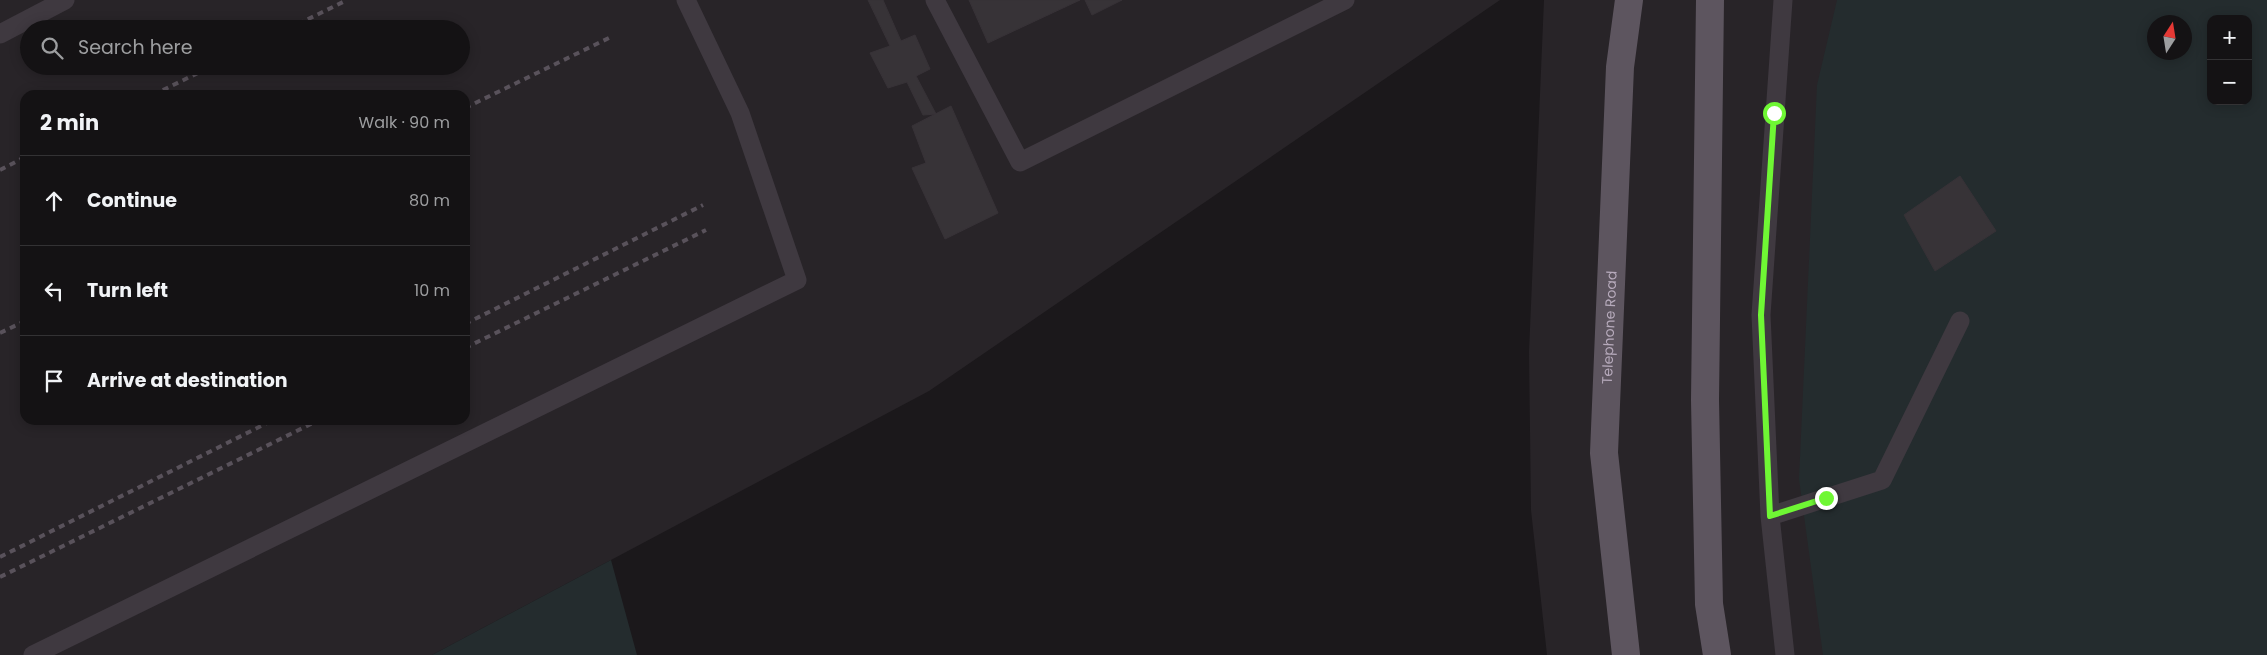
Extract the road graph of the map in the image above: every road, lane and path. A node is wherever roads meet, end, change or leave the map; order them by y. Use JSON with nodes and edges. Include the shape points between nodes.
{"nodes":[{"id":1,"x":65,"y":0,"type":"edge"},
{"id":2,"x":686,"y":0,"type":"edge"},
{"id":3,"x":935,"y":0,"type":"edge"},
{"id":4,"x":1345,"y":0,"type":"edge"},
{"id":5,"x":1629,"y":0,"type":"edge"},
{"id":6,"x":1710,"y":0,"type":"edge"},
{"id":7,"x":1783,"y":0,"type":"edge"},
{"id":8,"x":27,"y":20,"type":"edge"},
{"id":9,"x":20,"y":24,"type":"edge"},
{"id":10,"x":0,"y":34,"type":"edge"},
{"id":11,"x":1960,"y":321,"type":"dead end"},
{"id":12,"x":1770,"y":516,"type":"junction"},
{"id":13,"x":33,"y":655,"type":"edge"},
{"id":14,"x":1626,"y":655,"type":"edge"},
{"id":15,"x":1717,"y":655,"type":"edge"},
{"id":16,"x":1785,"y":655,"type":"edge"}],
"edges":[{"from":1,"to":8,"type":"lane"},
{"from":2,"to":13,"type":"lane","via":[[740,113],[797,280]]},
{"from":3,"to":4,"type":"lane","via":[[1020,162]]},
{"from":5,"to":14,"type":"main road","name":"Telephone Road","via":[[1620,67],[1604,454]]},
{"from":6,"to":15,"type":"main road","via":[[1705,400],[1709,604]]},
{"from":7,"to":12,"type":"lane","via":[[1761,315]]},
{"from":9,"to":10,"type":"lane"},
{"from":11,"to":12,"type":"lane","via":[[1882,480]]},
{"from":12,"to":16,"type":"lane"}]}
